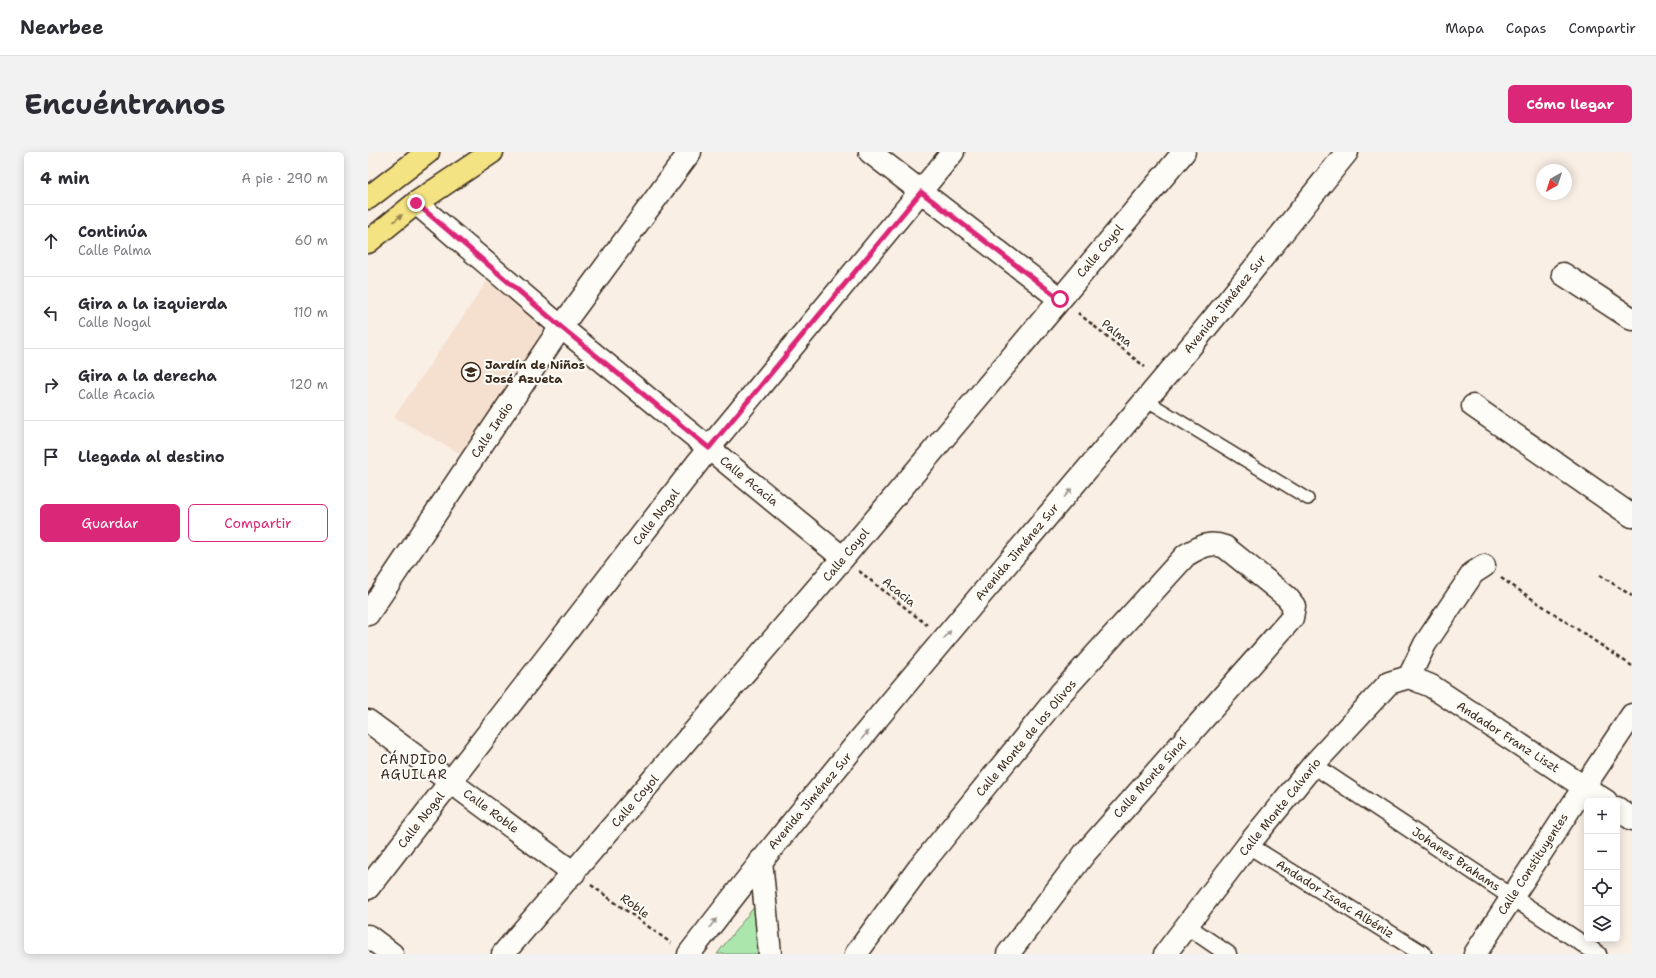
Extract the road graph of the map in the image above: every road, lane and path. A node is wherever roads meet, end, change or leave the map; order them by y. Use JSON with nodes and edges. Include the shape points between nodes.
{"nodes":[{"id":1,"x":428,"y":152,"type":"edge"},
{"id":2,"x":492,"y":152,"type":"edge"},
{"id":3,"x":690,"y":152,"type":"edge"},
{"id":4,"x":870,"y":152,"type":"edge"},
{"id":5,"x":953,"y":152,"type":"edge"},
{"id":6,"x":1184,"y":152,"type":"edge"},
{"id":7,"x":1347,"y":152,"type":"edge"},
{"id":8,"x":921,"y":192,"type":"junction"},
{"id":9,"x":368,"y":198,"type":"edge"},
{"id":10,"x":416,"y":203,"type":"junction"},
{"id":11,"x":368,"y":242,"type":"edge"},
{"id":12,"x":1563,"y":274,"type":"dead end"},
{"id":13,"x":1060,"y":299,"type":"junction"},
{"id":14,"x":1632,"y":319,"type":"edge"},
{"id":15,"x":561,"y":327,"type":"junction"},
{"id":16,"x":1162,"y":381,"type":"junction"},
{"id":17,"x":1146,"y":400,"type":"junction"},
{"id":18,"x":1472,"y":406,"type":"dead end"},
{"id":19,"x":709,"y":448,"type":"junction"},
{"id":20,"x":1308,"y":499,"type":"dead end"},
{"id":21,"x":1632,"y":516,"type":"edge"},
{"id":22,"x":843,"y":558,"type":"junction"},
{"id":23,"x":1484,"y":566,"type":"joint"},
{"id":24,"x":1600,"y":575,"type":"dead end"},
{"id":25,"x":1632,"y":596,"type":"edge"},
{"id":26,"x":1294,"y":606,"type":"joint"},
{"id":27,"x":368,"y":614,"type":"edge"},
{"id":28,"x":944,"y":639,"type":"junction"},
{"id":29,"x":1632,"y":666,"type":"edge"},
{"id":30,"x":1409,"y":676,"type":"junction"},
{"id":31,"x":1632,"y":715,"type":"edge"},
{"id":32,"x":368,"y":721,"type":"edge"},
{"id":33,"x":1313,"y":764,"type":"junction"},
{"id":34,"x":451,"y":781,"type":"junction"},
{"id":35,"x":1584,"y":787,"type":"junction"},
{"id":36,"x":1601,"y":798,"type":"edge"},
{"id":37,"x":1620,"y":810,"type":"edge"},
{"id":38,"x":1632,"y":818,"type":"edge"},
{"id":39,"x":1248,"y":845,"type":"junction"},
{"id":40,"x":761,"y":860,"type":"junction"},
{"id":41,"x":574,"y":872,"type":"junction"},
{"id":42,"x":368,"y":888,"type":"edge"},
{"id":43,"x":1512,"y":897,"type":"junction"},
{"id":44,"x":1187,"y":926,"type":"junction"},
{"id":45,"x":368,"y":936,"type":"edge"},
{"id":46,"x":681,"y":949,"type":"edge"},
{"id":47,"x":392,"y":954,"type":"edge"},
{"id":48,"x":503,"y":954,"type":"edge"},
{"id":49,"x":770,"y":954,"type":"edge"},
{"id":50,"x":856,"y":954,"type":"edge"},
{"id":51,"x":1008,"y":954,"type":"edge"},
{"id":52,"x":1165,"y":954,"type":"edge"},
{"id":53,"x":1228,"y":954,"type":"edge"},
{"id":54,"x":1423,"y":954,"type":"edge"},
{"id":55,"x":1475,"y":954,"type":"edge"},
{"id":56,"x":1598,"y":954,"type":"edge"}],
"edges":[{"from":1,"to":9,"type":"main road"},
{"from":2,"to":10,"type":"main road"},
{"from":3,"to":15,"type":"street","name":"Calle Indio"},
{"from":4,"to":8,"type":"street"},
{"from":5,"to":8,"type":"street","name":"Calle Nogal"},
{"from":6,"to":13,"type":"street","name":"Calle Coyol"},
{"from":7,"to":16,"type":"street","name":"Avenida Jiménez Sur"},
{"from":8,"to":13,"type":"street"},
{"from":8,"to":19,"type":"street","name":"Calle Nogal"},
{"from":11,"to":10,"type":"main road","one_way":true},
{"from":10,"to":15,"type":"street","name":"Calle Acacia"},
{"from":12,"to":14,"type":"street"},
{"from":13,"to":16,"type":"path","name":"Palma"},
{"from":13,"to":22,"type":"street","name":"Calle Coyol"},
{"from":15,"to":19,"type":"street","name":"Calle Acacia"},
{"from":15,"to":27,"type":"street","name":"Calle Indio"},
{"from":16,"to":17,"type":"street","name":"Avenida Jiménez Sur"},
{"from":17,"to":20,"type":"lane"},
{"from":28,"to":17,"type":"street","name":"Avenida Jiménez Sur","one_way":true},
{"from":18,"to":21,"type":"street"},
{"from":19,"to":22,"type":"street","name":"Calle Acacia"},
{"from":19,"to":34,"type":"street","name":"Calle Nogal"},
{"from":22,"to":28,"type":"path","name":"Acacia"},
{"from":22,"to":41,"type":"street","name":"Calle Coyol"},
{"from":23,"to":29,"type":"path"},
{"from":23,"to":30,"type":"street","via":[[1473,573],[1425,644]]},
{"from":24,"to":25,"type":"path"},
{"from":26,"to":50,"type":"street","name":"Calle Monte de los Olivos","via":[[1288,597],[1225,547],[1215,543],[1204,545],[1186,555],[1060,694],[919,868]]},
{"from":26,"to":51,"type":"street","name":"Calle Monte Sinaí","via":[[1292,618],[1085,853]]},
{"from":40,"to":28,"type":"street","name":"Avenida Jiménez Sur","one_way":true},
{"from":30,"to":33,"type":"street","name":"Calle Monte Calvario","via":[[1389,683]]},
{"from":30,"to":35,"type":"street","name":"Andador Franz Liszt","via":[[1431,686]]},
{"from":31,"to":35,"type":"street","name":"Calle Constituyentes"},
{"from":32,"to":34,"type":"street","name":"Calle Roble"},
{"from":33,"to":39,"type":"street","name":"Calle Monte Calvario"},
{"from":33,"to":43,"type":"street","name":"Johanes Brahams"},
{"from":34,"to":41,"type":"street","name":"Calle Roble"},
{"from":34,"to":42,"type":"street","name":"Calle Nogal"},
{"from":35,"to":36,"type":"street","name":"Andador Franz Liszt"},
{"from":35,"to":43,"type":"street","name":"Calle Constituyentes"},
{"from":37,"to":38,"type":"street"},
{"from":39,"to":44,"type":"street","name":"Calle Monte Calvario"},
{"from":39,"to":54,"type":"street","name":"Andador Isaac Albéniz"},
{"from":46,"to":40,"type":"street","name":"Avenida Jiménez Sur","one_way":true},
{"from":40,"to":49,"type":"street"},
{"from":41,"to":46,"type":"path","name":"Roble"},
{"from":41,"to":48,"type":"street","name":"Calle Coyol"},
{"from":43,"to":55,"type":"street","name":"Calle Constituyentes"},
{"from":43,"to":56,"type":"street","name":"Johanes Brahams"},
{"from":44,"to":52,"type":"street","name":"Calle Monte Calvario"},
{"from":44,"to":53,"type":"street"},
{"from":45,"to":47,"type":"street"}]}
